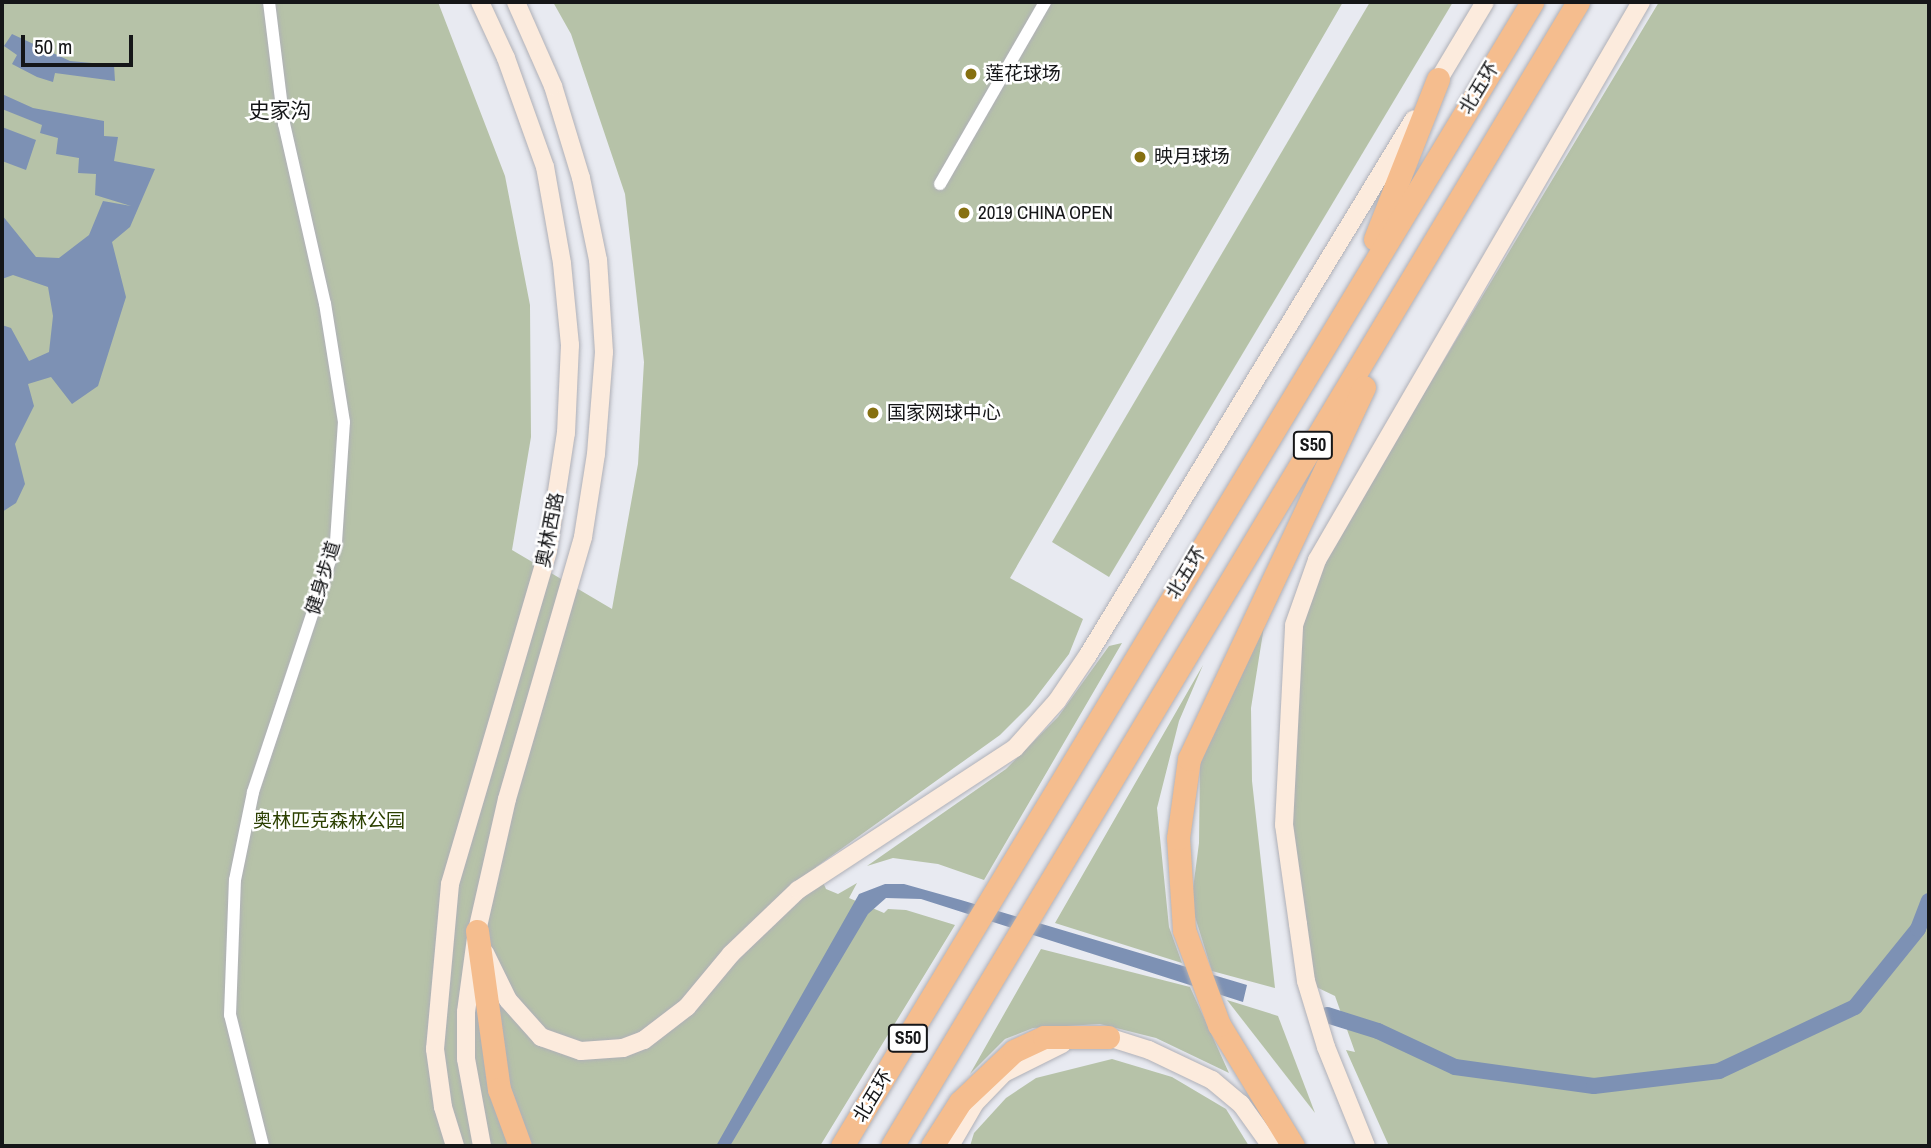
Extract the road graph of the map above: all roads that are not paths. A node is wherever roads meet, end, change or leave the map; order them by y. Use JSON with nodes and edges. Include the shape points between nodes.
{"nodes":[{"id":1,"x":269,"y":2,"type":"edge"},
{"id":2,"x":480,"y":2,"type":"edge"},
{"id":3,"x":516,"y":2,"type":"edge"},
{"id":4,"x":1045,"y":2,"type":"edge"},
{"id":5,"x":1485,"y":2,"type":"edge"},
{"id":6,"x":1532,"y":2,"type":"edge"},
{"id":7,"x":1578,"y":2,"type":"edge"},
{"id":8,"x":1641,"y":2,"type":"edge"},
{"id":9,"x":1438,"y":79,"type":"junction"},
{"id":10,"x":940,"y":184,"type":"dead end"},
{"id":11,"x":1423,"y":263,"type":"junction"},
{"id":12,"x":1351,"y":299,"type":"junction"},
{"id":13,"x":477,"y":931,"type":"junction"},
{"id":14,"x":1108,"y":1037,"type":"junction"},
{"id":15,"x":886,"y":1074,"type":"junction"},
{"id":16,"x":263,"y":1146,"type":"edge"},
{"id":17,"x":453,"y":1146,"type":"edge"},
{"id":18,"x":482,"y":1146,"type":"edge"},
{"id":19,"x":520,"y":1146,"type":"edge"},
{"id":20,"x":830,"y":1146,"type":"edge"},
{"id":21,"x":842,"y":1146,"type":"edge"},
{"id":22,"x":892,"y":1146,"type":"edge"},
{"id":23,"x":933,"y":1146,"type":"edge"},
{"id":24,"x":950,"y":1146,"type":"edge"},
{"id":25,"x":1271,"y":1146,"type":"edge"},
{"id":26,"x":1293,"y":1146,"type":"edge"},
{"id":27,"x":1366,"y":1146,"type":"edge"}],
"edges":[{"from":1,"to":16,"type":"street","name":"健身步道","via":[[285,124],[325,304],[344,422],[336,542],[253,792],[235,880],[230,1015]]},
{"from":2,"to":17,"type":"street","name":"奥林西路","via":[[506,58],[545,167],[562,263],[569,381],[548,550],[450,884],[436,1060]]},
{"from":3,"to":13,"type":"street","name":"奥林西路","via":[[553,86],[593,226],[603,362],[583,537],[507,799]]},
{"from":4,"to":10,"type":"street"},
{"from":5,"to":9,"type":"street"},
{"from":6,"to":12,"type":"highway","name":"北五环","number":"S50"},
{"from":7,"to":11,"type":"highway","number":"S50"},
{"from":8,"to":27,"type":"street","via":[[1317,560],[1294,625],[1284,825],[1299,936],[1306,981],[1326,1047]]},
{"from":9,"to":12,"type":"highway"},
{"from":9,"to":13,"type":"street","via":[[1088,655],[1057,701],[1016,748],[798,890],[731,954],[666,1026],[623,1048],[581,1051],[541,1037],[508,1000]]},
{"from":11,"to":22,"type":"highway","number":"S50"},
{"from":11,"to":26,"type":"highway","via":[[1189,759],[1178,838],[1187,939],[1219,1025]]},
{"from":12,"to":15,"type":"highway","name":"北五环","number":"S50"},
{"from":13,"to":18,"type":"street","name":"奥林西路","via":[[466,1012],[466,1059]]},
{"from":13,"to":19,"type":"highway","via":[[499,1089]]},
{"from":14,"to":23,"type":"highway","via":[[1044,1037],[1014,1051],[961,1102]]},
{"from":14,"to":24,"type":"street","via":[[1047,1048],[1004,1073],[975,1103]]},
{"from":14,"to":25,"type":"street","via":[[1149,1050],[1212,1080],[1241,1104]]},
{"from":15,"to":20,"type":"highway"},
{"from":15,"to":21,"type":"highway","name":"北五环","number":"S50"}]}
